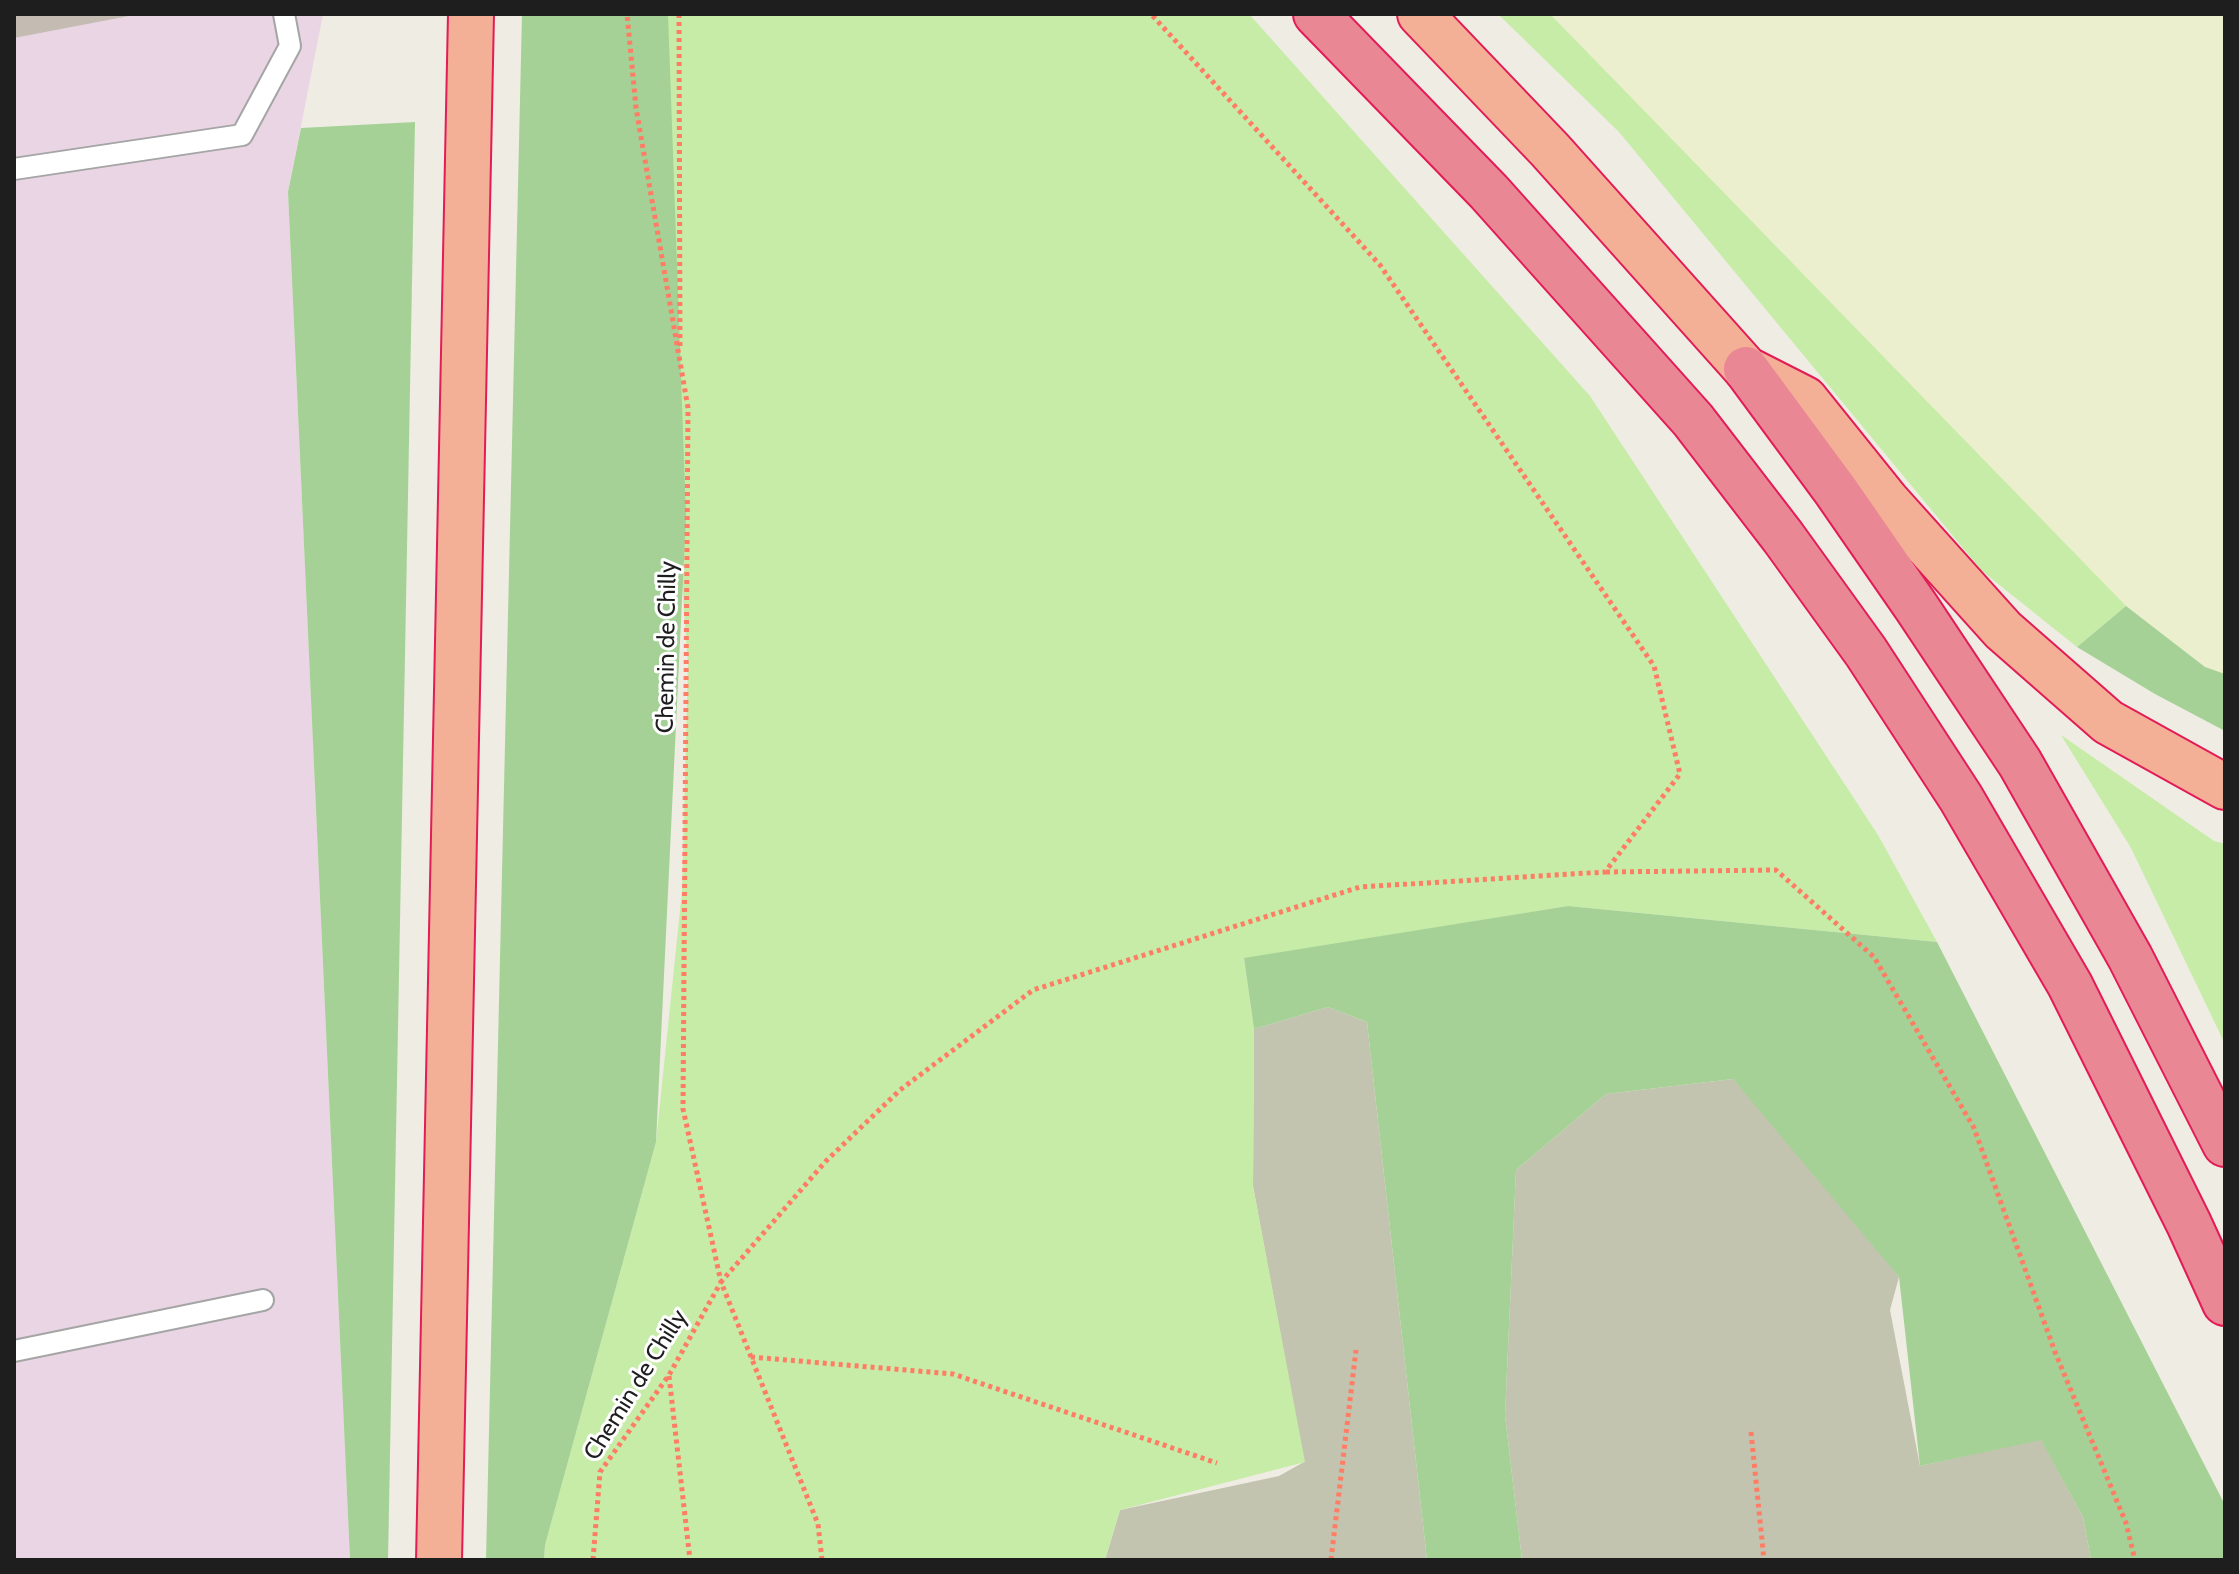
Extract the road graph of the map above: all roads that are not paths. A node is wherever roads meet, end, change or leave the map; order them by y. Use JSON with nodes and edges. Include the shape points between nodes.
{"nodes":[{"id":1,"x":284,"y":14,"type":"edge"},
{"id":2,"x":471,"y":14,"type":"edge"},
{"id":3,"x":1316,"y":14,"type":"edge"},
{"id":4,"x":1420,"y":14,"type":"edge"},
{"id":5,"x":14,"y":169,"type":"edge"},
{"id":6,"x":1746,"y":369,"type":"junction"},
{"id":7,"x":2225,"y":787,"type":"edge"},
{"id":8,"x":2225,"y":1144,"type":"edge"},
{"id":9,"x":263,"y":1300,"type":"dead end"},
{"id":10,"x":2225,"y":1303,"type":"edge"},
{"id":11,"x":14,"y":1351,"type":"edge"},
{"id":12,"x":439,"y":1560,"type":"edge"}],
"edges":[{"from":1,"to":5,"type":"lane","via":[[290,46],[242,135]]},
{"from":2,"to":12,"type":"highway"},
{"from":3,"to":10,"type":"highway","via":[[1489,192],[1693,420],[1866,652],[1961,798],[2070,985]]},
{"from":4,"to":6,"type":"highway"},
{"from":6,"to":7,"type":"highway","via":[[1805,399],[1887,501],[2003,630],[2108,722]]},
{"from":6,"to":8,"type":"highway","via":[[1836,491],[2020,763],[2130,957]]},
{"from":9,"to":11,"type":"lane"}]}
